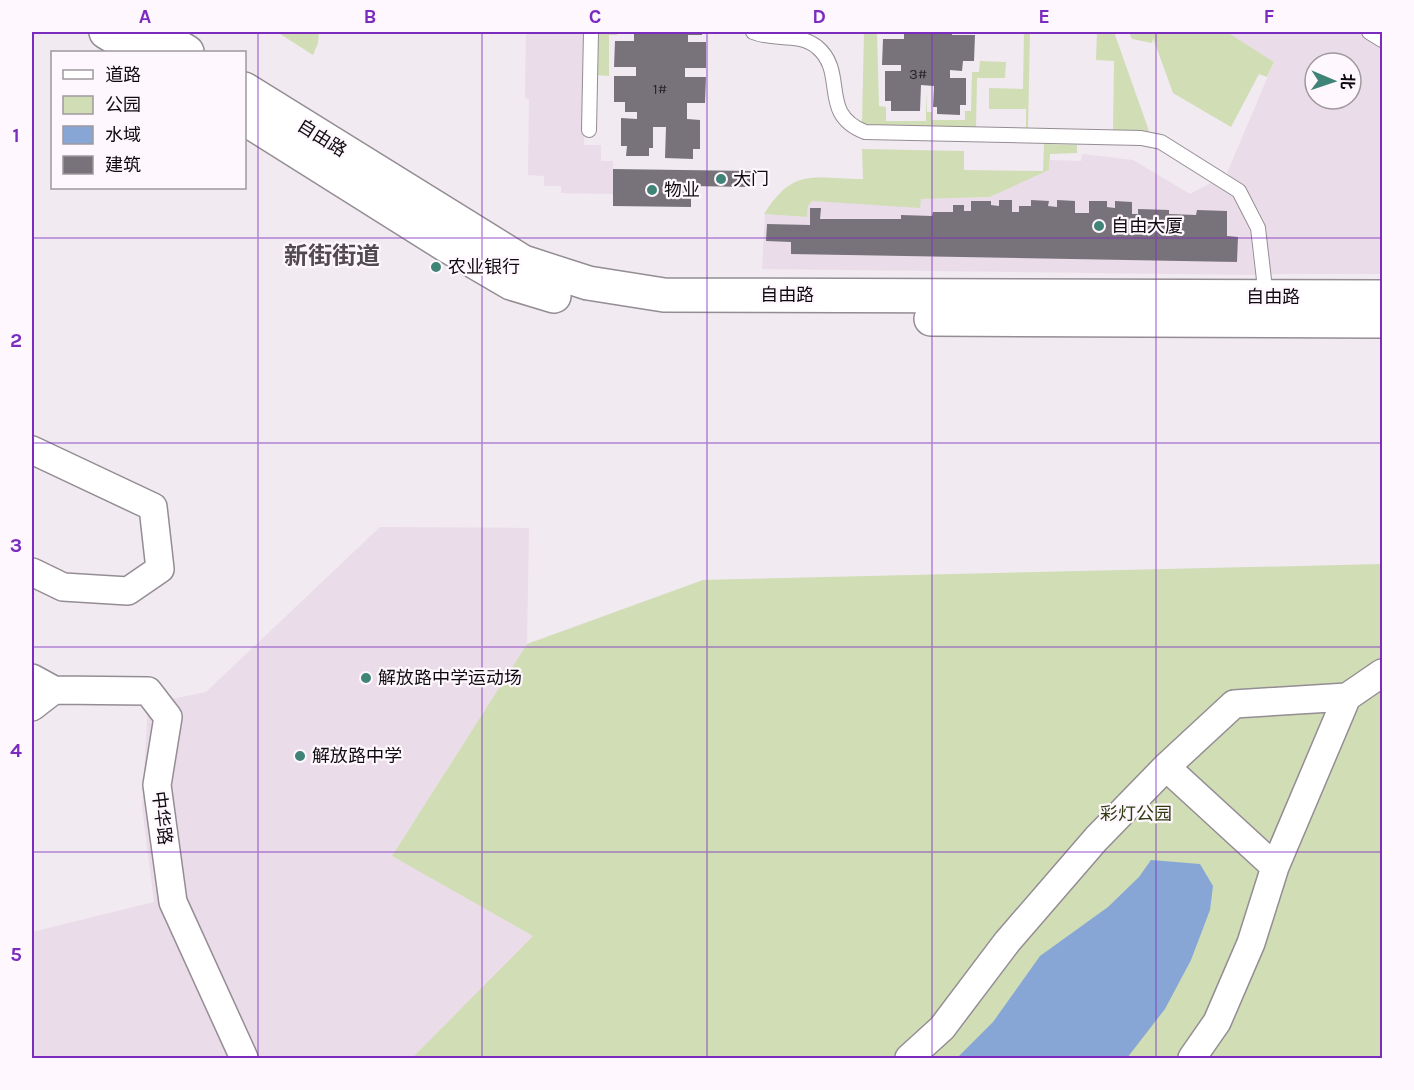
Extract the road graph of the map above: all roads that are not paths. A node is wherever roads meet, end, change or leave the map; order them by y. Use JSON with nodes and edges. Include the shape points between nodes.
{"nodes":[{"id":1,"x":106,"y":32,"type":"edge"},
{"id":2,"x":154,"y":32,"type":"edge"},
{"id":3,"x":591,"y":32,"type":"edge"},
{"id":4,"x":753,"y":32,"type":"edge"},
{"id":5,"x":1369,"y":32,"type":"edge"},
{"id":6,"x":1383,"y":40,"type":"edge"},
{"id":7,"x":138,"y":51,"type":"edge"},
{"id":8,"x":185,"y":51,"type":"edge"},
{"id":9,"x":246,"y":90,"type":"edge"},
{"id":10,"x":246,"y":119,"type":"edge"},
{"id":11,"x":589,"y":130,"type":"dead end"},
{"id":12,"x":1266,"y":297,"type":"junction"},
{"id":13,"x":1383,"y":297,"type":"edge"},
{"id":14,"x":1383,"y":321,"type":"edge"},
{"id":15,"x":32,"y":450,"type":"edge"},
{"id":16,"x":32,"y":572,"type":"edge"},
{"id":17,"x":1383,"y":673,"type":"edge"},
{"id":18,"x":43,"y":684,"type":"edge"},
{"id":19,"x":1347,"y":697,"type":"junction"},
{"id":20,"x":32,"y":707,"type":"edge"},
{"id":21,"x":1166,"y":767,"type":"junction"},
{"id":22,"x":1275,"y":867,"type":"junction"},
{"id":23,"x":244,"y":1059,"type":"edge"},
{"id":24,"x":909,"y":1059,"type":"edge"},
{"id":25,"x":1192,"y":1059,"type":"edge"}],
"edges":[{"from":1,"to":7,"type":"main road"},
{"from":2,"to":8,"type":"main road"},
{"from":3,"to":11,"type":"lane"},
{"from":4,"to":12,"type":"lane","via":[[796,38],[817,47],[831,67],[841,114],[865,132],[1141,138],[1161,142],[1226,181],[1246,201],[1258,228]]},
{"from":5,"to":6,"type":"lane"},
{"from":9,"to":12,"type":"main road","name":"自由路","via":[[523,262],[588,283],[664,295]]},
{"from":10,"to":14,"type":"main road","name":"自由路","via":[[511,283],[583,305],[672,316]]},
{"from":12,"to":13,"type":"main road","name":"自由路"},
{"from":15,"to":16,"type":"street","via":[[153,507],[160,569],[128,591],[63,587]]},
{"from":17,"to":19,"type":"street"},
{"from":18,"to":20,"type":"street","name":"中华路"},
{"from":18,"to":23,"type":"street","name":"中华路","via":[[148,691],[168,717],[157,785],[173,902]]},
{"from":19,"to":21,"type":"street","via":[[1234,704]]},
{"from":19,"to":22,"type":"street"},
{"from":21,"to":22,"type":"street"},
{"from":21,"to":24,"type":"street","via":[[1096,839],[1007,942],[942,1028]]},
{"from":22,"to":25,"type":"street","via":[[1251,943],[1217,1023]]}]}
